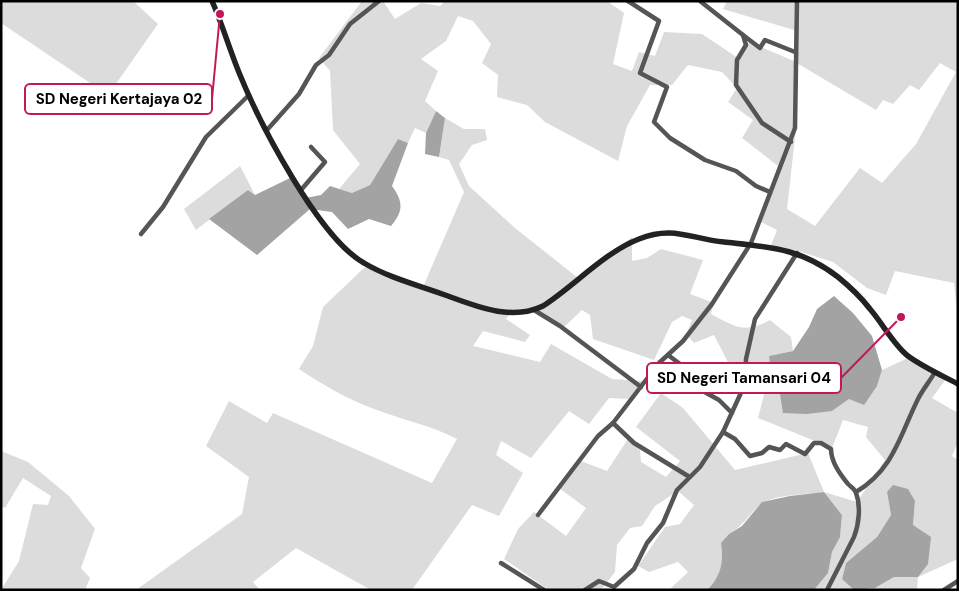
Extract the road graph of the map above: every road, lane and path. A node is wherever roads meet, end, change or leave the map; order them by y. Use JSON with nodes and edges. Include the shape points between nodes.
{"nodes":[{"id":1,"x":212,"y":1,"type":"edge"},
{"id":2,"x":379,"y":1,"type":"edge"},
{"id":3,"x":628,"y":1,"type":"edge"},
{"id":4,"x":700,"y":1,"type":"edge"},
{"id":5,"x":797,"y":1,"type":"edge"},
{"id":6,"x":743,"y":35,"type":"junction"},
{"id":7,"x":795,"y":52,"type":"junction"},
{"id":8,"x":249,"y":95,"type":"junction"},
{"id":9,"x":267,"y":130,"type":"junction"},
{"id":10,"x":790,"y":142,"type":"junction"},
{"id":11,"x":311,"y":148,"type":"dead end"},
{"id":12,"x":301,"y":190,"type":"junction"},
{"id":13,"x":770,"y":192,"type":"junction"},
{"id":14,"x":141,"y":234,"type":"dead end"},
{"id":15,"x":751,"y":243,"type":"junction"},
{"id":16,"x":797,"y":253,"type":"junction"},
{"id":17,"x":534,"y":310,"type":"junction"},
{"id":18,"x":668,"y":355,"type":"junction"},
{"id":19,"x":935,"y":372,"type":"junction"},
{"id":20,"x":958,"y":384,"type":"edge"},
{"id":21,"x":641,"y":387,"type":"junction"},
{"id":22,"x":732,"y":412,"type":"junction"},
{"id":23,"x":612,"y":423,"type":"junction"},
{"id":24,"x":723,"y":432,"type":"junction"},
{"id":25,"x":688,"y":476,"type":"junction"},
{"id":26,"x":856,"y":492,"type":"junction"},
{"id":27,"x":538,"y":515,"type":"dead end"},
{"id":28,"x":501,"y":563,"type":"dead end"},
{"id":29,"x":958,"y":581,"type":"edge"},
{"id":30,"x":544,"y":590,"type":"edge"},
{"id":31,"x":585,"y":590,"type":"edge"},
{"id":32,"x":827,"y":590,"type":"edge"},
{"id":33,"x":944,"y":590,"type":"edge"}],
"edges":[{"from":1,"to":8,"type":"street"},
{"from":2,"to":9,"type":"street","via":[[350,24],[329,55],[316,65],[299,94]]},
{"from":3,"to":13,"type":"street","via":[[659,21],[640,73],[667,87],[654,122],[670,138],[705,160],[736,171]]},
{"from":4,"to":6,"type":"street"},
{"from":5,"to":7,"type":"street"},
{"from":6,"to":7,"type":"street","via":[[760,48],[765,40]]},
{"from":6,"to":10,"type":"street","via":[[746,45],[737,60],[736,85],[762,123]]},
{"from":7,"to":10,"type":"street","via":[[796,128]]},
{"from":8,"to":9,"type":"street"},
{"from":8,"to":14,"type":"street","via":[[206,137],[163,207]]},
{"from":9,"to":12,"type":"street"},
{"from":10,"to":13,"type":"street"},
{"from":11,"to":12,"type":"street","via":[[325,162]]},
{"from":12,"to":17,"type":"street","via":[[326,228],[364,264],[496,312]]},
{"from":13,"to":15,"type":"street"},
{"from":15,"to":16,"type":"street"},
{"from":15,"to":17,"type":"street","via":[[723,242],[671,232],[653,234],[617,251]]},
{"from":15,"to":18,"type":"street","via":[[712,304]]},
{"from":16,"to":19,"type":"street","via":[[838,277],[908,355]]},
{"from":16,"to":22,"type":"street","via":[[755,319],[746,359],[745,384]]},
{"from":17,"to":21,"type":"street"},
{"from":18,"to":21,"type":"street"},
{"from":18,"to":22,"type":"street","via":[[688,370],[701,390]]},
{"from":19,"to":20,"type":"street"},
{"from":19,"to":26,"type":"street","via":[[919,396],[895,454],[883,470]]},
{"from":21,"to":23,"type":"street"},
{"from":22,"to":24,"type":"street"},
{"from":23,"to":25,"type":"street","via":[[634,443]]},
{"from":23,"to":27,"type":"street","via":[[598,436]]},
{"from":24,"to":25,"type":"street","via":[[700,467]]},
{"from":24,"to":26,"type":"street","via":[[735,438],[750,456],[762,453],[769,446],[780,450],[786,444],[805,454],[814,443],[822,443],[831,449],[836,467]]},
{"from":25,"to":31,"type":"street","via":[[670,501],[662,523],[634,569],[614,587],[599,581]]},
{"from":26,"to":32,"type":"street","via":[[859,507],[857,528]]},
{"from":28,"to":30,"type":"street"},
{"from":29,"to":33,"type":"street"}]}
